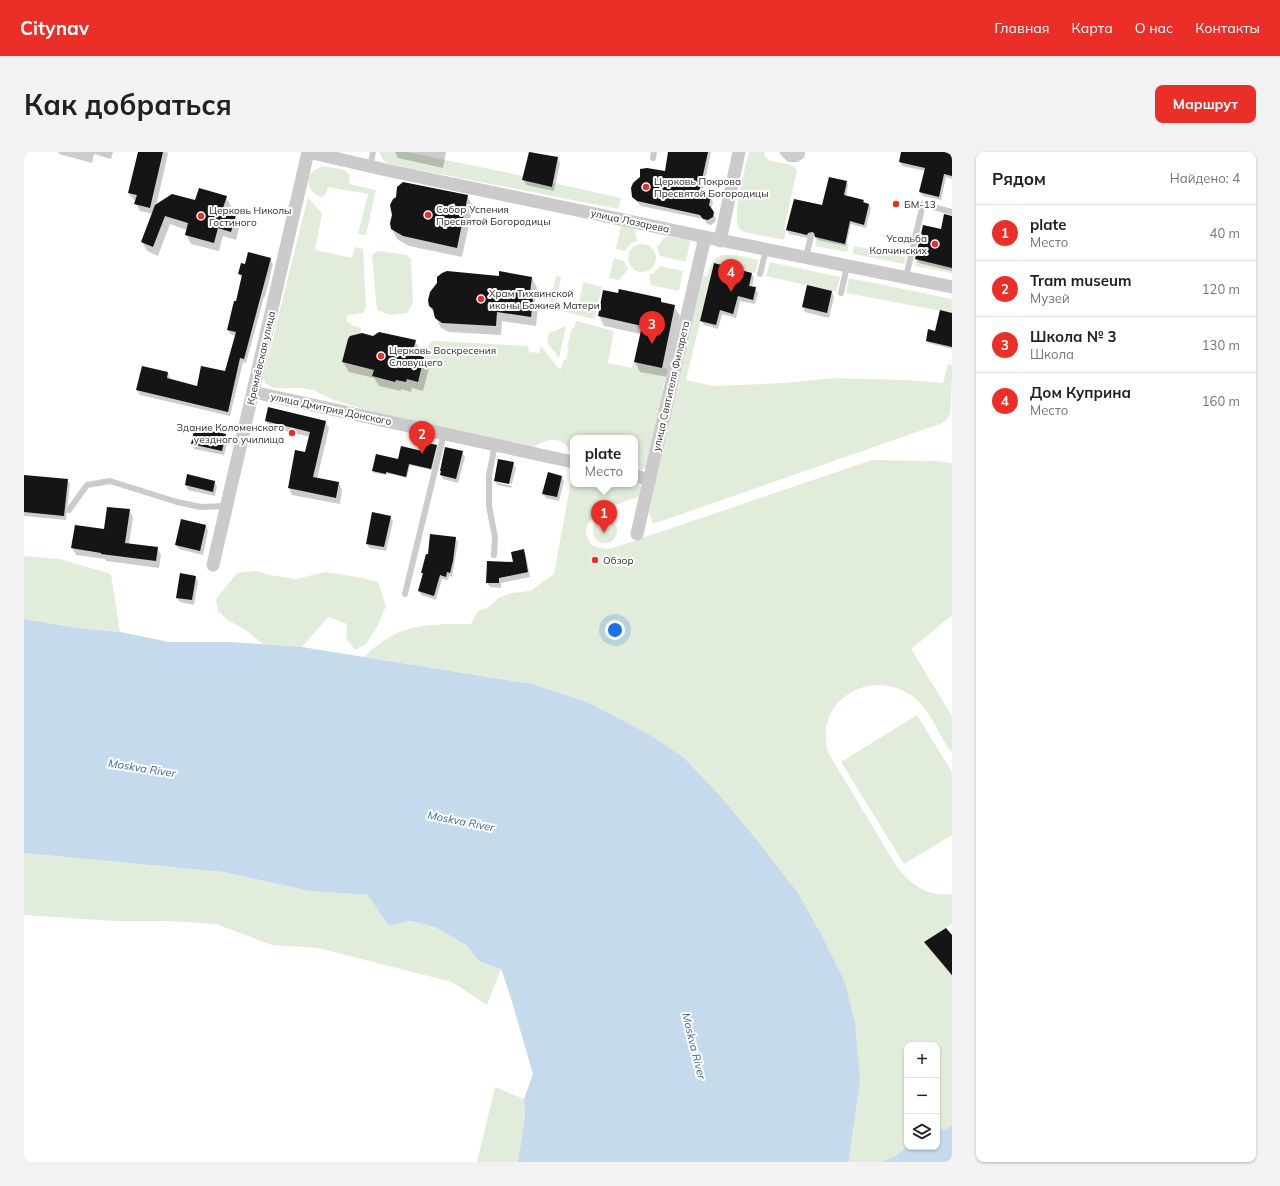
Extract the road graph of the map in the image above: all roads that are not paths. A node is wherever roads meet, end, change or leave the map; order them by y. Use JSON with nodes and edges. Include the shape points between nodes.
{"nodes":[{"id":1,"x":308,"y":152,"type":"edge"},
{"id":2,"x":374,"y":152,"type":"edge"},
{"id":3,"x":739,"y":152,"type":"edge"},
{"id":4,"x":370,"y":167,"type":"junction"},
{"id":5,"x":952,"y":212,"type":"edge"},
{"id":6,"x":811,"y":236,"type":"dead end"},
{"id":7,"x":705,"y":238,"type":"junction"},
{"id":8,"x":720,"y":240,"type":"junction"},
{"id":9,"x":766,"y":250,"type":"junction"},
{"id":10,"x":806,"y":258,"type":"junction"},
{"id":11,"x":847,"y":266,"type":"junction"},
{"id":12,"x":760,"y":274,"type":"dead end"},
{"id":13,"x":906,"y":277,"type":"junction"},
{"id":14,"x":952,"y":287,"type":"edge"},
{"id":15,"x":841,"y":293,"type":"dead end"},
{"id":16,"x":253,"y":392,"type":"junction"},
{"id":17,"x":444,"y":433,"type":"junction"},
{"id":18,"x":495,"y":445,"type":"junction"},
{"id":19,"x":570,"y":461,"type":"edge"},
{"id":20,"x":638,"y":477,"type":"edge"},
{"id":21,"x":650,"y":480,"type":"junction"},
{"id":22,"x":226,"y":506,"type":"junction"},
{"id":23,"x":69,"y":510,"type":"dead end"},
{"id":24,"x":637,"y":534,"type":"dead end"},
{"id":25,"x":494,"y":555,"type":"dead end"},
{"id":26,"x":213,"y":564,"type":"dead end"},
{"id":27,"x":405,"y":594,"type":"dead end"}],
"edges":[{"from":1,"to":4,"type":"street","name":"улица Лазарева"},
{"from":1,"to":16,"type":"street","name":"Кремлёвская улица"},
{"from":2,"to":4,"type":"lane"},
{"from":3,"to":8,"type":"street"},
{"from":4,"to":7,"type":"street","name":"улица Лазарева"},
{"from":5,"to":13,"type":"lane","via":[[923,204]]},
{"from":6,"to":10,"type":"lane"},
{"from":7,"to":8,"type":"street","name":"улица Лазарева"},
{"from":7,"to":21,"type":"street","name":"улица Святителя Филарета"},
{"from":8,"to":9,"type":"street","name":"улица Лазарева"},
{"from":9,"to":10,"type":"street","name":"улица Лазарева"},
{"from":9,"to":12,"type":"lane"},
{"from":10,"to":11,"type":"street","name":"улица Лазарева"},
{"from":11,"to":13,"type":"street","name":"улица Лазарева"},
{"from":11,"to":15,"type":"lane"},
{"from":13,"to":14,"type":"street","name":"улица Лазарева"},
{"from":16,"to":17,"type":"street","name":"улица Дмитрия Донского"},
{"from":16,"to":22,"type":"street","name":"Кремлёвская улица"},
{"from":17,"to":18,"type":"street","name":"улица Дмитрия Донского"},
{"from":17,"to":27,"type":"lane"},
{"from":18,"to":19,"type":"street","name":"улица Дмитрия Донского"},
{"from":18,"to":25,"type":"lane","via":[[489,475],[489,506],[495,537]]},
{"from":20,"to":21,"type":"street"},
{"from":21,"to":24,"type":"street","name":"улица Святителя Филарета"},
{"from":22,"to":23,"type":"lane","via":[[201,507],[177,502],[110,481],[87,485]]},
{"from":22,"to":26,"type":"street","name":"Кремлёвская улица"}]}
